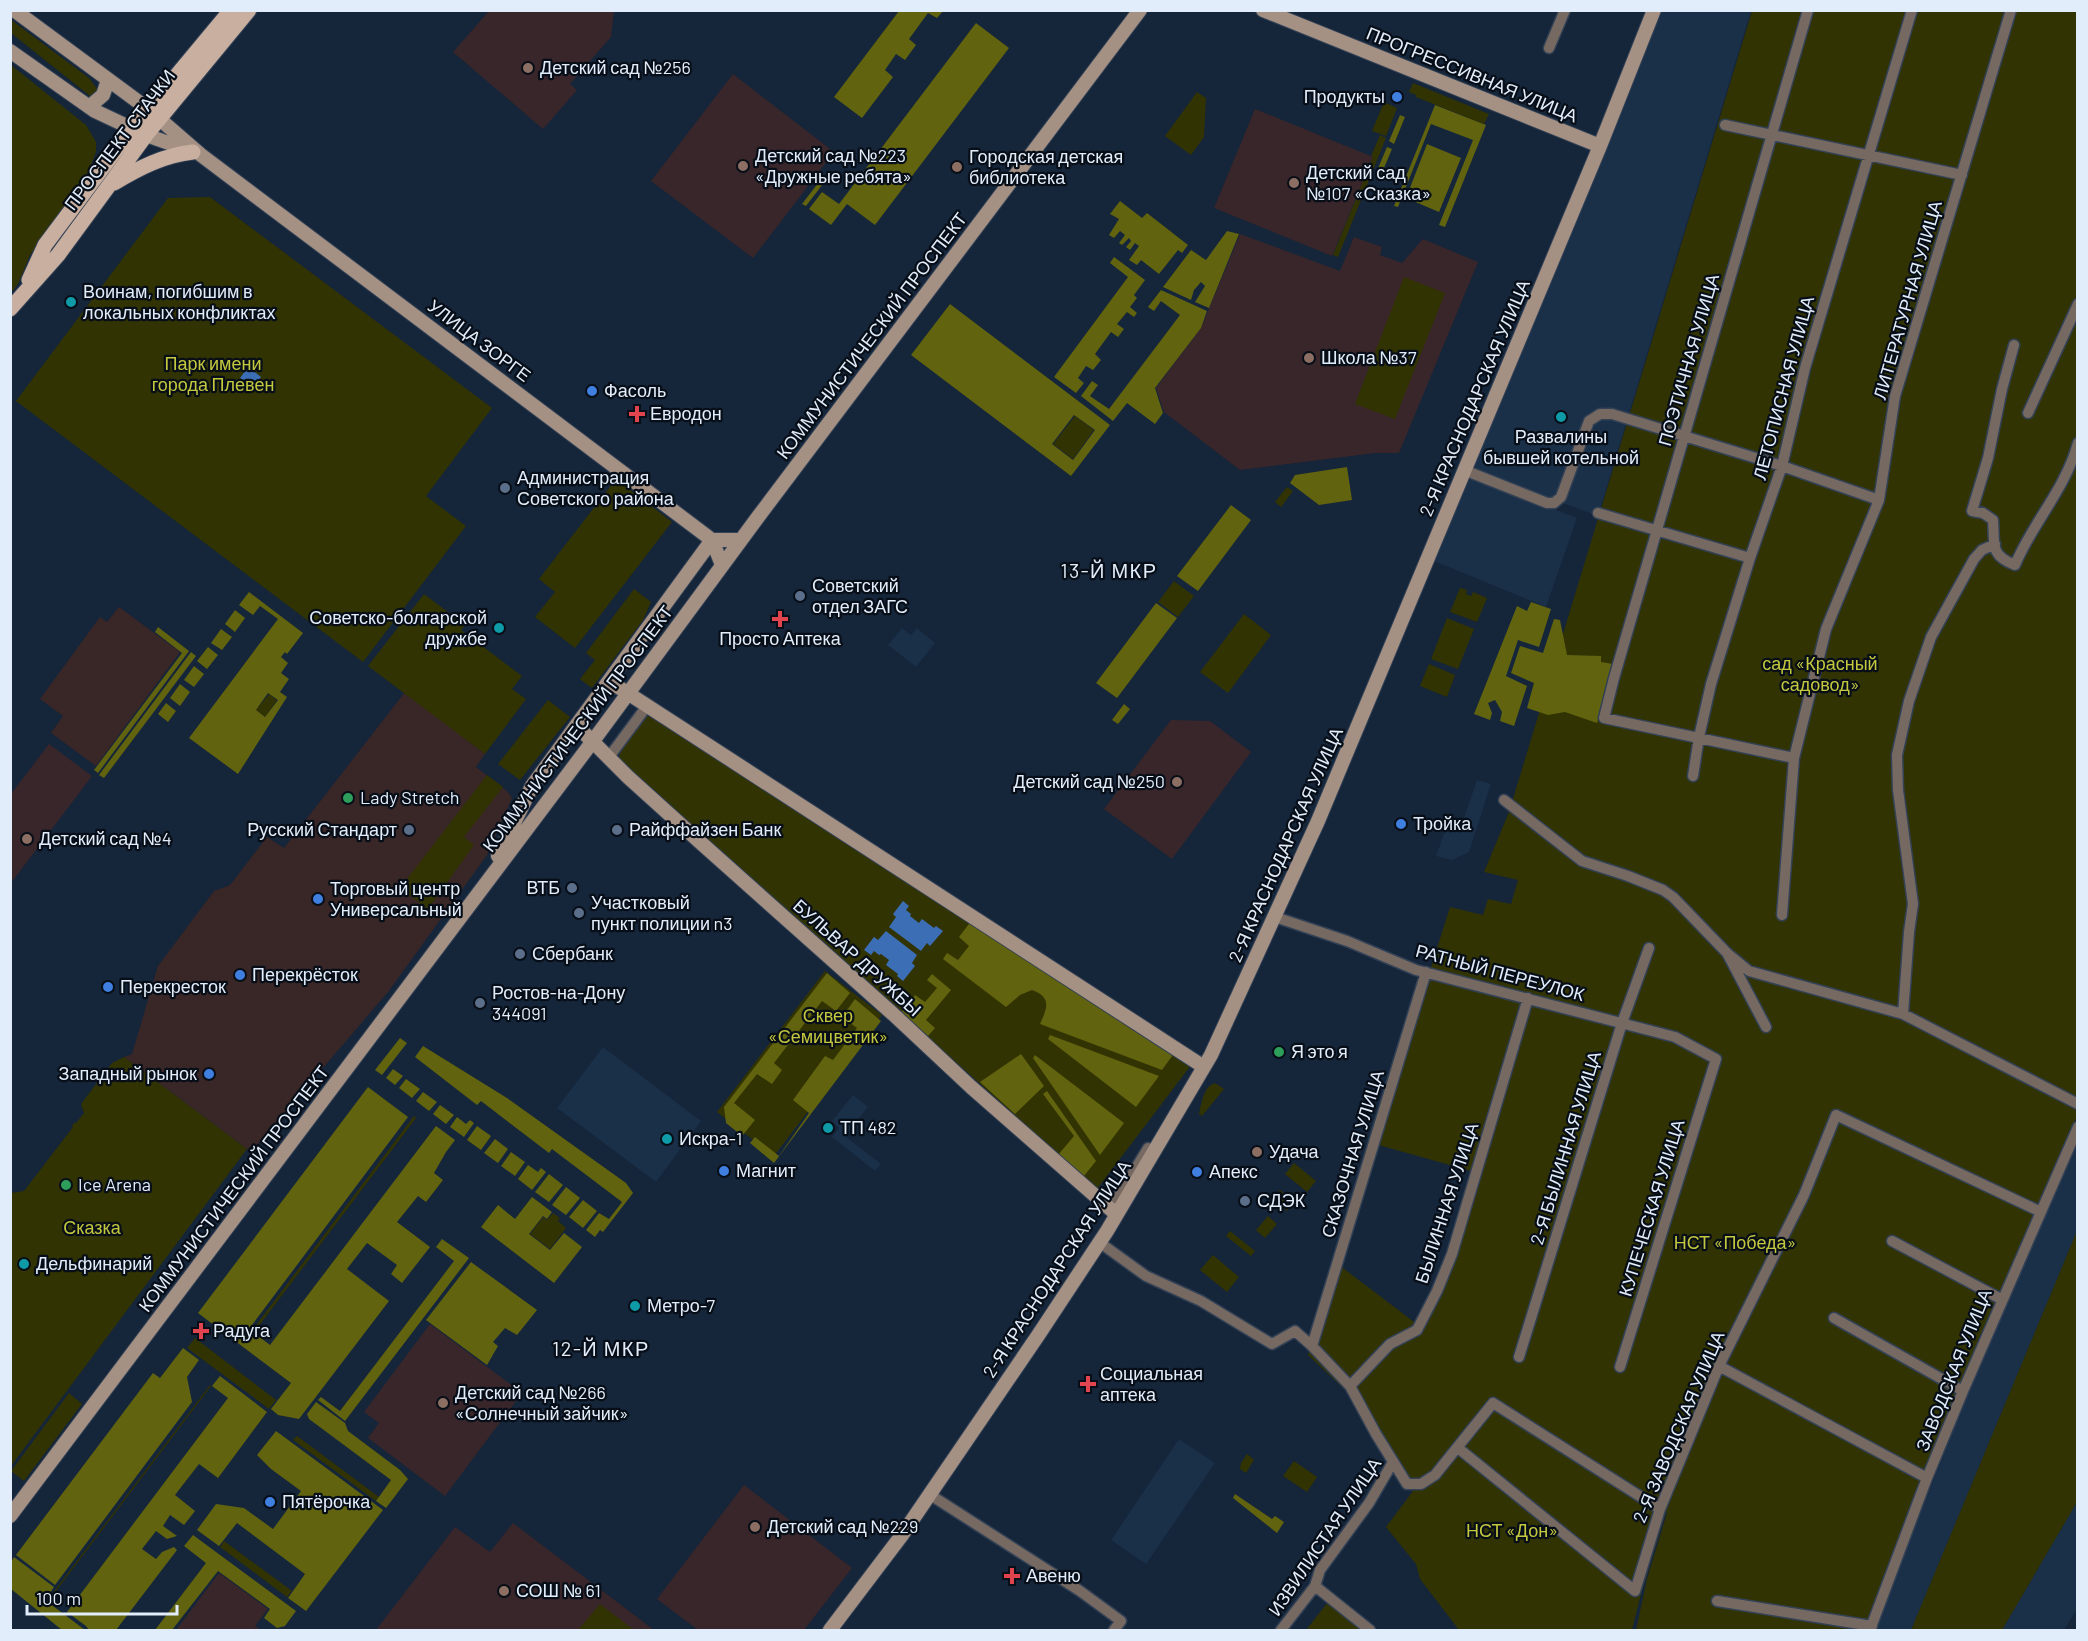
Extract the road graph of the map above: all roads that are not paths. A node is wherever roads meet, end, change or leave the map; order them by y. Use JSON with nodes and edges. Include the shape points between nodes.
{"nodes":[{"id":1,"x":14,"y":10,"type":"edge"},
{"id":2,"x":231,"y":10,"type":"edge"},
{"id":3,"x":249,"y":10,"type":"edge"},
{"id":4,"x":1140,"y":10,"type":"edge"},
{"id":5,"x":1263,"y":10,"type":"edge"},
{"id":6,"x":1565,"y":10,"type":"edge"},
{"id":7,"x":1654,"y":10,"type":"edge"},
{"id":8,"x":1808,"y":10,"type":"edge"},
{"id":9,"x":1912,"y":10,"type":"edge"},
{"id":10,"x":2011,"y":10,"type":"edge"},
{"id":11,"x":1549,"y":48,"type":"dead end"},
{"id":12,"x":10,"y":51,"type":"edge"},
{"id":13,"x":108,"y":80,"type":"junction"},
{"id":14,"x":89,"y":107,"type":"junction"},
{"id":15,"x":154,"y":113,"type":"junction"},
{"id":16,"x":1725,"y":124,"type":"dead end"},
{"id":17,"x":139,"y":132,"type":"junction"},
{"id":18,"x":1772,"y":135,"type":"junction"},
{"id":19,"x":1600,"y":146,"type":"junction"},
{"id":20,"x":197,"y":153,"type":"junction"},
{"id":21,"x":1867,"y":156,"type":"junction"},
{"id":22,"x":1962,"y":175,"type":"junction"},
{"id":23,"x":106,"y":188,"type":"junction"},
{"id":24,"x":22,"y":294,"type":"junction"},
{"id":25,"x":2078,"y":304,"type":"edge"},
{"id":26,"x":10,"y":309,"type":"edge"},
{"id":27,"x":2014,"y":345,"type":"dead end"},
{"id":28,"x":2028,"y":413,"type":"dead end"},
{"id":29,"x":1684,"y":437,"type":"junction"},
{"id":30,"x":2078,"y":443,"type":"edge"},
{"id":31,"x":1782,"y":466,"type":"junction"},
{"id":32,"x":1464,"y":470,"type":"junction"},
{"id":33,"x":1879,"y":500,"type":"junction"},
{"id":34,"x":1598,"y":513,"type":"dead end"},
{"id":35,"x":1656,"y":531,"type":"junction"},
{"id":36,"x":712,"y":540,"type":"junction"},
{"id":37,"x":741,"y":540,"type":"junction"},
{"id":38,"x":1995,"y":544,"type":"junction"},
{"id":39,"x":1750,"y":558,"type":"junction"},
{"id":40,"x":722,"y":565,"type":"junction"},
{"id":41,"x":609,"y":681,"type":"junction"},
{"id":42,"x":628,"y":693,"type":"junction"},
{"id":43,"x":647,"y":706,"type":"junction"},
{"id":44,"x":577,"y":726,"type":"junction"},
{"id":45,"x":1699,"y":738,"type":"junction"},
{"id":46,"x":592,"y":741,"type":"junction"},
{"id":47,"x":609,"y":758,"type":"junction"},
{"id":48,"x":1794,"y":758,"type":"junction"},
{"id":49,"x":1693,"y":776,"type":"dead end"},
{"id":50,"x":1504,"y":800,"type":"dead end"},
{"id":51,"x":486,"y":882,"type":"junction"},
{"id":52,"x":1782,"y":915,"type":"dead end"},
{"id":53,"x":1275,"y":917,"type":"junction"},
{"id":54,"x":1649,"y":948,"type":"dead end"},
{"id":55,"x":1727,"y":953,"type":"junction"},
{"id":56,"x":1426,"y":972,"type":"junction"},
{"id":57,"x":1528,"y":998,"type":"junction"},
{"id":58,"x":1904,"y":1014,"type":"junction"},
{"id":59,"x":1622,"y":1023,"type":"junction"},
{"id":60,"x":1766,"y":1027,"type":"dead end"},
{"id":61,"x":1716,"y":1059,"type":"joint"},
{"id":62,"x":1202,"y":1066,"type":"junction"},
{"id":63,"x":2078,"y":1104,"type":"edge"},
{"id":64,"x":2078,"y":1127,"type":"edge"},
{"id":65,"x":2039,"y":1211,"type":"junction"},
{"id":66,"x":1113,"y":1212,"type":"junction"},
{"id":67,"x":1892,"y":1241,"type":"dead end"},
{"id":68,"x":1099,"y":1242,"type":"junction"},
{"id":69,"x":2001,"y":1299,"type":"junction"},
{"id":70,"x":1834,"y":1318,"type":"dead end"},
{"id":71,"x":1312,"y":1346,"type":"junction"},
{"id":72,"x":1519,"y":1358,"type":"dead end"},
{"id":73,"x":1719,"y":1366,"type":"junction"},
{"id":74,"x":1620,"y":1367,"type":"dead end"},
{"id":75,"x":1350,"y":1386,"type":"junction"},
{"id":76,"x":1963,"y":1391,"type":"junction"},
{"id":77,"x":1458,"y":1448,"type":"junction"},
{"id":78,"x":1393,"y":1462,"type":"junction"},
{"id":79,"x":1927,"y":1478,"type":"junction"},
{"id":80,"x":929,"y":1494,"type":"junction"},
{"id":81,"x":1660,"y":1509,"type":"junction"},
{"id":82,"x":10,"y":1516,"type":"edge"},
{"id":83,"x":1315,"y":1586,"type":"junction"},
{"id":84,"x":1717,"y":1600,"type":"dead end"},
{"id":85,"x":1871,"y":1628,"type":"edge"},
{"id":86,"x":831,"y":1630,"type":"edge"},
{"id":87,"x":1114,"y":1630,"type":"edge"},
{"id":88,"x":1281,"y":1630,"type":"edge"},
{"id":89,"x":1370,"y":1630,"type":"edge"}],
"edges":[{"from":1,"to":13,"type":"street","name":"УЛИЦА ЗОРГЕ"},
{"from":2,"to":15,"type":"main road","name":"ПРОСПЕКТ СТАЧКИ"},
{"from":3,"to":15,"type":"main road","name":"ПРОСПЕКТ СТАЧКИ"},
{"from":4,"to":37,"type":"street","name":"КОММУНИСТИЧЕСКИЙ ПРОСПЕКТ"},
{"from":5,"to":19,"type":"street","name":"ПРОГРЕССИВНАЯ УЛИЦА"},
{"from":6,"to":11,"type":"street"},
{"from":7,"to":19,"type":"street","name":"2-Я КРАСНОДАРСКАЯ УЛИЦА"},
{"from":8,"to":18,"type":"street","name":"ПОЭТИЧНАЯ УЛИЦА"},
{"from":9,"to":21,"type":"street","name":"ЛЕТОПИСНАЯ УЛИЦА"},
{"from":10,"to":22,"type":"street","name":"ЛИТЕРАТУРНАЯ УЛИЦА"},
{"from":12,"to":14,"type":"street","name":"УЛИЦА ЗОРГЕ"},
{"from":13,"to":14,"type":"street","via":[[103,95]]},
{"from":13,"to":15,"type":"street","name":"УЛИЦА ЗОРГЕ"},
{"from":14,"to":17,"type":"street","name":"УЛИЦА ЗОРГЕ"},
{"from":15,"to":17,"type":"main road","name":"ПРОСПЕКТ СТАЧКИ"},
{"from":15,"to":20,"type":"street","name":"УЛИЦА ЗОРГЕ"},
{"from":16,"to":18,"type":"street"},
{"from":17,"to":20,"type":"street","name":"УЛИЦА ЗОРГЕ"},
{"from":17,"to":23,"type":"main road","name":"ПРОСПЕКТ СТАЧКИ"},
{"from":17,"to":24,"type":"main road","name":"ПРОСПЕКТ СТАЧКИ","via":[[45,244]]},
{"from":18,"to":21,"type":"street"},
{"from":18,"to":29,"type":"street","name":"ПОЭТИЧНАЯ УЛИЦА"},
{"from":19,"to":32,"type":"street","name":"2-Я КРАСНОДАРСКАЯ УЛИЦА"},
{"from":20,"to":23,"type":"main road","via":[[160,159]]},
{"from":20,"to":36,"type":"street","name":"УЛИЦА ЗОРГЕ"},
{"from":21,"to":22,"type":"street"},
{"from":21,"to":31,"type":"street","name":"ЛЕТОПИСНАЯ УЛИЦА","via":[[1805,368]]},
{"from":22,"to":33,"type":"street","name":"ЛИТЕРАТУРНАЯ УЛИЦА","via":[[1895,396]]},
{"from":23,"to":24,"type":"main road","name":"ПРОСПЕКТ СТАЧКИ","via":[[58,255]]},
{"from":24,"to":26,"type":"main road","name":"ПРОСПЕКТ СТАЧКИ"},
{"from":25,"to":28,"type":"street"},
{"from":27,"to":38,"type":"street","via":[[1972,511],[1993,520]]},
{"from":29,"to":31,"type":"street"},
{"from":29,"to":32,"type":"street","via":[[1612,414],[1600,414],[1589,421],[1561,497],[1554,503]]},
{"from":29,"to":35,"type":"street","name":"ПОЭТИЧНАЯ УЛИЦА"},
{"from":30,"to":38,"type":"street","via":[[2072,465],[2024,543],[2015,565],[2002,560]]},
{"from":31,"to":33,"type":"street"},
{"from":31,"to":39,"type":"street","name":"ЛЕТОПИСНАЯ УЛИЦА"},
{"from":32,"to":53,"type":"street","name":"2-Я КРАСНОДАРСКАЯ УЛИЦА"},
{"from":33,"to":48,"type":"street","name":"ЛИТЕРАТУРНАЯ УЛИЦА","via":[[1826,628]]},
{"from":34,"to":35,"type":"street"},
{"from":35,"to":39,"type":"street"},
{"from":35,"to":45,"type":"street","name":"ПОЭТИЧНАЯ УЛИЦА","via":[[1604,718]]},
{"from":36,"to":37,"type":"street"},
{"from":36,"to":40,"type":"street"},
{"from":36,"to":41,"type":"street","name":"КОММУНИСТИЧЕСКИЙ ПРОСПЕКТ"},
{"from":37,"to":40,"type":"street","name":"КОММУНИСТИЧЕСКИЙ ПРОСПЕКТ"},
{"from":38,"to":58,"type":"street","via":[[1974,559],[1931,637],[1901,728],[1898,790],[1913,904]]},
{"from":39,"to":45,"type":"street","name":"ЛЕТОПИСНАЯ УЛИЦА","via":[[1711,684]]},
{"from":40,"to":42,"type":"street","name":"КОММУНИСТИЧЕСКИЙ ПРОСПЕКТ"},
{"from":41,"to":42,"type":"street"},
{"from":41,"to":44,"type":"street","name":"КОММУНИСТИЧЕСКИЙ ПРОСПЕКТ"},
{"from":42,"to":43,"type":"street"},
{"from":42,"to":46,"type":"street","name":"КОММУНИСТИЧЕСКИЙ ПРОСПЕКТ"},
{"from":43,"to":47,"type":"street"},
{"from":43,"to":62,"type":"street"},
{"from":44,"to":46,"type":"street","name":"БУЛЬВАР ДРУЖБЫ"},
{"from":44,"to":51,"type":"street","name":"КОММУНИСТИЧЕСКИЙ ПРОСПЕКТ","via":[[532,786]]},
{"from":45,"to":48,"type":"street"},
{"from":45,"to":49,"type":"street","name":"ЛЕТОПИСНАЯ УЛИЦА"},
{"from":46,"to":47,"type":"street","name":"БУЛЬВАР ДРУЖБЫ"},
{"from":46,"to":51,"type":"street","name":"КОММУНИСТИЧЕСКИЙ ПРОСПЕКТ"},
{"from":47,"to":66,"type":"street","name":"БУЛЬВАР ДРУЖБЫ"},
{"from":48,"to":52,"type":"street","name":"ЛИТЕРАТУРНАЯ УЛИЦА"},
{"from":50,"to":55,"type":"street","via":[[1582,861],[1663,890]]},
{"from":51,"to":82,"type":"street","name":"КОММУНИСТИЧЕСКИЙ ПРОСПЕКТ"},
{"from":53,"to":56,"type":"street","name":"РАТНЫЙ ПЕРЕУЛОК"},
{"from":53,"to":62,"type":"street","name":"2-Я КРАСНОДАРСКАЯ УЛИЦА","via":[[1227,1023]]},
{"from":54,"to":59,"type":"street","name":"2-Я БЫЛИННАЯ УЛИЦА"},
{"from":55,"to":58,"type":"street","via":[[1749,971]]},
{"from":55,"to":60,"type":"street"},
{"from":56,"to":57,"type":"street","name":"РАТНЫЙ ПЕРЕУЛОК"},
{"from":56,"to":71,"type":"street","name":"СКАЗОЧНАЯ УЛИЦА"},
{"from":57,"to":59,"type":"street","name":"РАТНЫЙ ПЕРЕУЛОК"},
{"from":57,"to":75,"type":"street","name":"БЫЛИННАЯ УЛИЦА","via":[[1452,1254],[1437,1291],[1417,1330],[1390,1344]]},
{"from":58,"to":63,"type":"street"},
{"from":59,"to":61,"type":"street","name":"РАТНЫЙ ПЕРЕУЛОК","via":[[1675,1037]]},
{"from":59,"to":72,"type":"street","name":"2-Я БЫЛИННАЯ УЛИЦА"},
{"from":61,"to":74,"type":"street","name":"КУПЕЧЕСКАЯ УЛИЦА"},
{"from":62,"to":66,"type":"street","name":"2-Я КРАСНОДАРСКАЯ УЛИЦА"},
{"from":64,"to":65,"type":"street","name":"ЗАВОДСКАЯ УЛИЦА"},
{"from":65,"to":69,"type":"street","name":"ЗАВОДСКАЯ УЛИЦА"},
{"from":65,"to":73,"type":"street","name":"2-Я ЗАВОДСКАЯ УЛИЦА","via":[[1836,1115],[1804,1196]]},
{"from":66,"to":68,"type":"street","name":"2-Я КРАСНОДАРСКАЯ УЛИЦА"},
{"from":67,"to":69,"type":"street"},
{"from":68,"to":71,"type":"street","via":[[1146,1276],[1201,1301],[1272,1344],[1295,1331]]},
{"from":68,"to":80,"type":"street","name":"2-Я КРАСНОДАРСКАЯ УЛИЦА"},
{"from":69,"to":76,"type":"street","name":"ЗАВОДСКАЯ УЛИЦА"},
{"from":70,"to":76,"type":"street"},
{"from":71,"to":75,"type":"street"},
{"from":73,"to":79,"type":"street"},
{"from":73,"to":81,"type":"street","name":"2-Я ЗАВОДСКАЯ УЛИЦА"},
{"from":75,"to":78,"type":"street"},
{"from":76,"to":79,"type":"street","name":"ЗАВОДСКАЯ УЛИЦА"},
{"from":77,"to":78,"type":"street","name":"ИЗВИЛИСТАЯ УЛИЦА","via":[[1435,1475],[1421,1484],[1407,1484]]},
{"from":77,"to":81,"type":"street","name":"ИЗВИЛИСТАЯ УЛИЦА","via":[[1493,1403]]},
{"from":77,"to":81,"type":"street","name":"2-Я ЗАВОДСКАЯ УЛИЦА","via":[[1635,1591]]},
{"from":78,"to":83,"type":"street","name":"ИЗВИЛИСТАЯ УЛИЦА","via":[[1369,1503],[1320,1570]]},
{"from":79,"to":85,"type":"street","name":"ЗАВОДСКАЯ УЛИЦА"},
{"from":80,"to":86,"type":"street","name":"2-Я КРАСНОДАРСКАЯ УЛИЦА"},
{"from":80,"to":87,"type":"street","via":[[1121,1621]]},
{"from":83,"to":88,"type":"street","name":"ИЗВИЛИСТАЯ УЛИЦА"},
{"from":83,"to":89,"type":"street"},
{"from":84,"to":85,"type":"street"}]}
